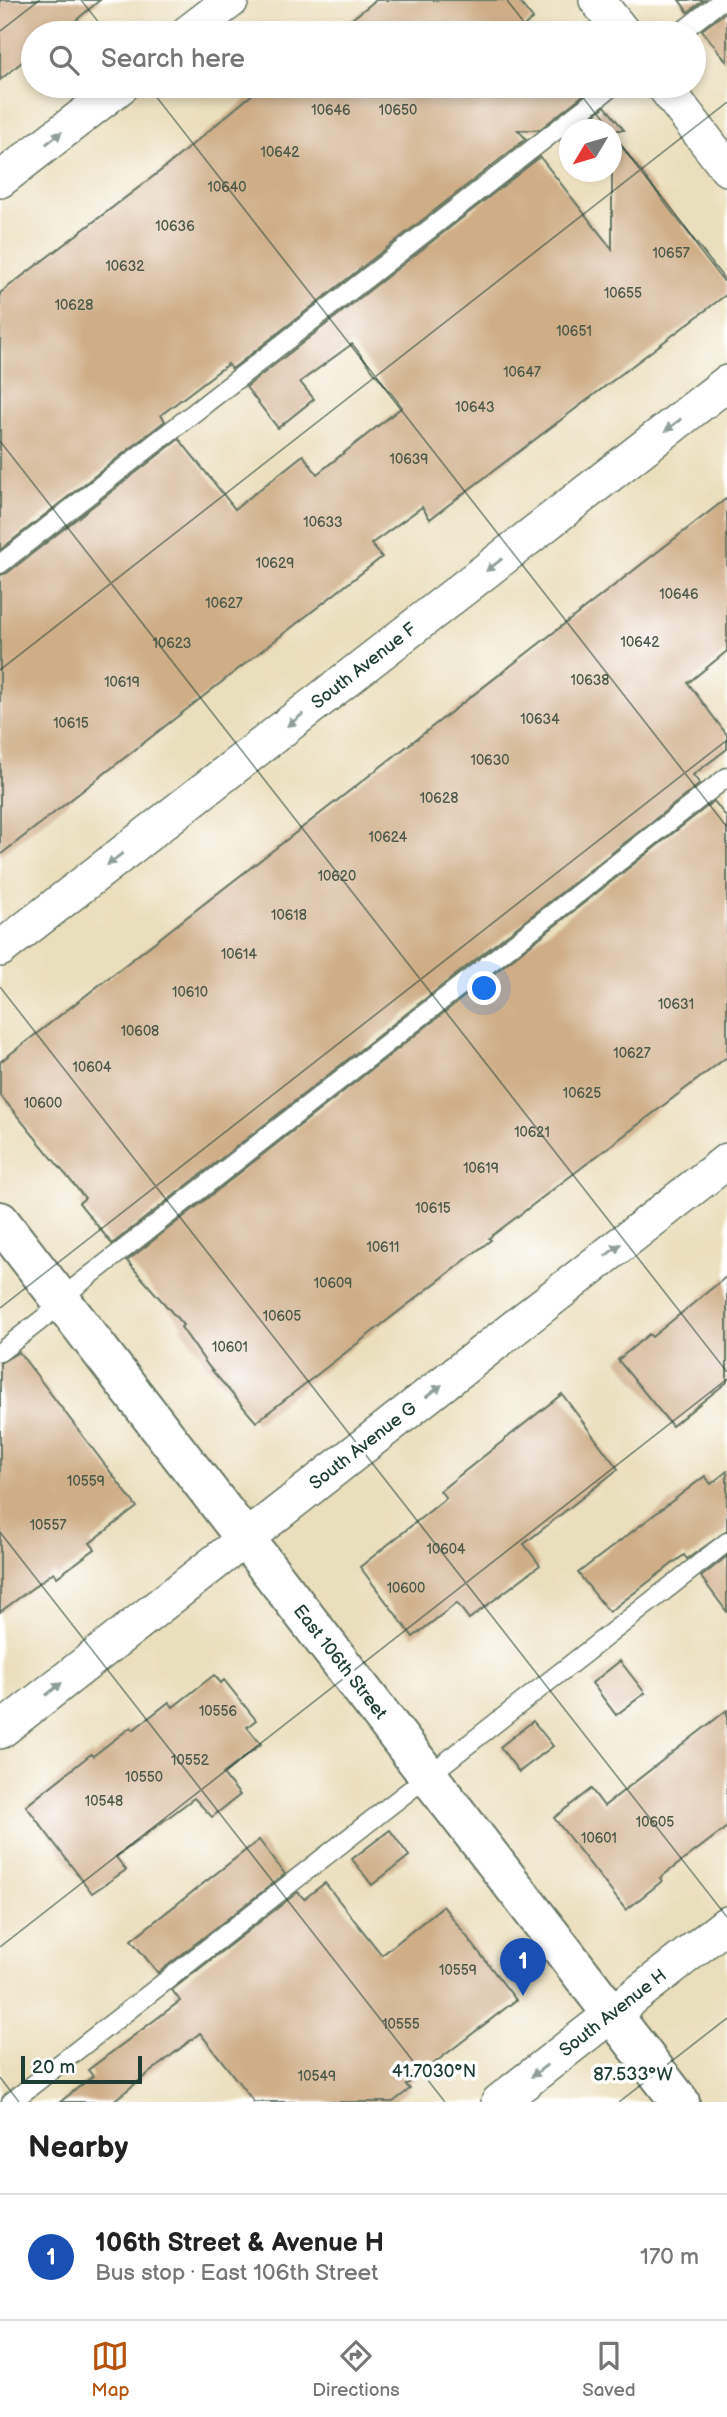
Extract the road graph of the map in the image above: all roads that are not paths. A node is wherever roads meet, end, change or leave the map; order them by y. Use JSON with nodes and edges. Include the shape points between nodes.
{"nodes":[{"id":1,"x":231,"y":0,"type":"edge"},
{"id":2,"x":597,"y":0,"type":"edge"},
{"id":3,"x":722,"y":0,"type":"edge"},
{"id":4,"x":204,"y":21,"type":"edge"},
{"id":5,"x":614,"y":21,"type":"edge"},
{"id":6,"x":695,"y":21,"type":"edge"},
{"id":7,"x":106,"y":98,"type":"edge"},
{"id":8,"x":598,"y":98,"type":"edge"},
{"id":9,"x":672,"y":98,"type":"edge"},
{"id":10,"x":727,"y":168,"type":"edge"},
{"id":11,"x":0,"y":180,"type":"edge"},
{"id":12,"x":727,"y":383,"type":"edge"},
{"id":13,"x":0,"y":564,"type":"edge"},
{"id":14,"x":727,"y":777,"type":"edge"},
{"id":15,"x":0,"y":949,"type":"edge"},
{"id":16,"x":727,"y":1161,"type":"edge"},
{"id":17,"x":0,"y":1221,"type":"edge"},
{"id":18,"x":61,"y":1301,"type":"junction"},
{"id":19,"x":0,"y":1352,"type":"edge"},
{"id":20,"x":245,"y":1538,"type":"junction"},
{"id":21,"x":727,"y":1542,"type":"edge"},
{"id":22,"x":0,"y":1731,"type":"edge"},
{"id":23,"x":428,"y":1776,"type":"junction"},
{"id":24,"x":727,"y":1924,"type":"edge"},
{"id":25,"x":612,"y":2013,"type":"junction"},
{"id":26,"x":11,"y":2102,"type":"edge"},
{"id":27,"x":499,"y":2102,"type":"edge"},
{"id":28,"x":680,"y":2102,"type":"edge"}],
"edges":[{"from":1,"to":4,"type":"street"},
{"from":2,"to":5,"type":"street"},
{"from":3,"to":6,"type":"lane"},
{"from":11,"to":7,"type":"street","one_way":true},
{"from":8,"to":13,"type":"lane"},
{"from":9,"to":10,"type":"street"},
{"from":12,"to":15,"type":"street","name":"South Avenue F","one_way":true},
{"from":14,"to":18,"type":"lane"},
{"from":20,"to":16,"type":"street","name":"South Avenue G","one_way":true},
{"from":17,"to":18,"type":"main road","name":"East 106th Street"},
{"from":18,"to":19,"type":"lane"},
{"from":18,"to":20,"type":"main road","name":"East 106th Street"},
{"from":22,"to":20,"type":"street","name":"South Avenue G","one_way":true},
{"from":20,"to":23,"type":"main road","name":"East 106th Street"},
{"from":21,"to":23,"type":"lane"},
{"from":23,"to":25,"type":"main road","name":"East 106th Street"},
{"from":23,"to":26,"type":"lane"},
{"from":24,"to":25,"type":"street","name":"South Avenue H"},
{"from":25,"to":27,"type":"street","name":"South Avenue H","one_way":true},
{"from":25,"to":28,"type":"main road","name":"East 106th Street"}]}
